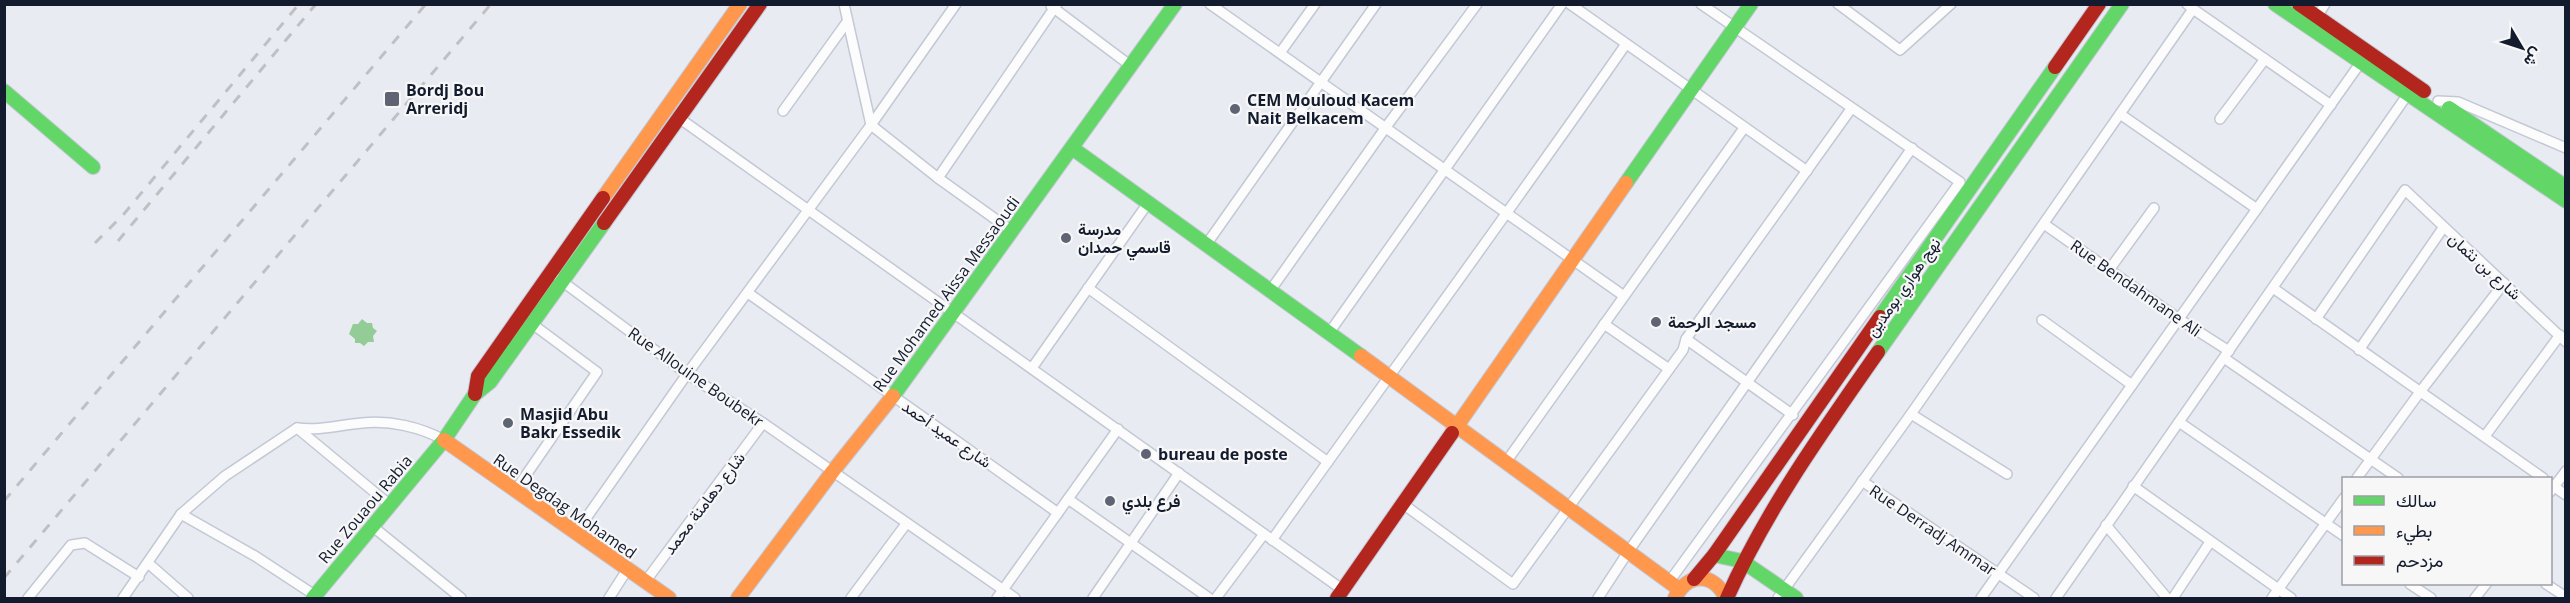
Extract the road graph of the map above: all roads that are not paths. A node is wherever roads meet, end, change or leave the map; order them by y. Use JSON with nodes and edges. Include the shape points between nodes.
{"nodes":[{"id":1,"x":740,"y":4,"type":"edge"},
{"id":2,"x":760,"y":4,"type":"edge"},
{"id":3,"x":844,"y":4,"type":"edge"},
{"id":4,"x":956,"y":4,"type":"edge"},
{"id":5,"x":1175,"y":4,"type":"edge"},
{"id":6,"x":1210,"y":4,"type":"edge"},
{"id":7,"x":1315,"y":4,"type":"edge"},
{"id":8,"x":1376,"y":4,"type":"edge"},
{"id":9,"x":1477,"y":4,"type":"edge"},
{"id":10,"x":1562,"y":4,"type":"edge"},
{"id":11,"x":1570,"y":4,"type":"edge"},
{"id":12,"x":1701,"y":4,"type":"edge"},
{"id":13,"x":1751,"y":4,"type":"edge"},
{"id":14,"x":1838,"y":4,"type":"edge"},
{"id":15,"x":1951,"y":4,"type":"edge"},
{"id":16,"x":2098,"y":4,"type":"edge"},
{"id":17,"x":2122,"y":4,"type":"edge"},
{"id":18,"x":2275,"y":4,"type":"edge"},
{"id":19,"x":2299,"y":4,"type":"edge"},
{"id":20,"x":2325,"y":4,"type":"edge"},
{"id":21,"x":1054,"y":6,"type":"edge"},
{"id":22,"x":2190,"y":7,"type":"edge"},
{"id":23,"x":2317,"y":17,"type":"junction"},
{"id":24,"x":847,"y":22,"type":"junction"},
{"id":25,"x":1735,"y":28,"type":"junction"},
{"id":26,"x":1626,"y":44,"type":"junction"},
{"id":27,"x":1280,"y":53,"type":"junction"},
{"id":28,"x":2265,"y":59,"type":"junction"},
{"id":29,"x":2361,"y":62,"type":"junction"},
{"id":30,"x":1131,"y":66,"type":"junction"},
{"id":31,"x":1321,"y":82,"type":"junction"},
{"id":32,"x":2412,"y":89,"type":"junction"},
{"id":33,"x":4,"y":91,"type":"edge"},
{"id":34,"x":1691,"y":91,"type":"junction"},
{"id":35,"x":2438,"y":101,"type":"junction"},
{"id":36,"x":2331,"y":105,"type":"junction"},
{"id":37,"x":1851,"y":109,"type":"junction"},
{"id":38,"x":783,"y":111,"type":"dead end"},
{"id":39,"x":2120,"y":114,"type":"junction"},
{"id":40,"x":679,"y":118,"type":"junction"},
{"id":41,"x":2220,"y":119,"type":"dead end"},
{"id":42,"x":871,"y":125,"type":"junction"},
{"id":43,"x":1386,"y":127,"type":"junction"},
{"id":44,"x":1744,"y":128,"type":"junction"},
{"id":45,"x":1072,"y":148,"type":"junction"},
{"id":46,"x":1912,"y":148,"type":"junction"},
{"id":47,"x":2565,"y":148,"type":"edge"},
{"id":48,"x":93,"y":167,"type":"dead end"},
{"id":49,"x":1984,"y":167,"type":"junction"},
{"id":50,"x":1445,"y":168,"type":"junction"},
{"id":51,"x":1807,"y":171,"type":"junction"},
{"id":52,"x":2000,"y":176,"type":"junction"},
{"id":53,"x":938,"y":178,"type":"junction"},
{"id":54,"x":1960,"y":182,"type":"junction"},
{"id":55,"x":2565,"y":187,"type":"edge"},
{"id":56,"x":2565,"y":201,"type":"edge"},
{"id":57,"x":1148,"y":203,"type":"junction"},
{"id":58,"x":2154,"y":208,"type":"dead end"},
{"id":59,"x":2257,"y":209,"type":"junction"},
{"id":60,"x":809,"y":210,"type":"junction"},
{"id":61,"x":1508,"y":213,"type":"junction"},
{"id":62,"x":2044,"y":224,"type":"junction"},
{"id":63,"x":2443,"y":228,"type":"junction"},
{"id":64,"x":1012,"y":231,"type":"junction"},
{"id":65,"x":1206,"y":245,"type":"junction"},
{"id":66,"x":1573,"y":258,"type":"junction"},
{"id":67,"x":2109,"y":270,"type":"junction"},
{"id":68,"x":556,"y":277,"type":"junction"},
{"id":69,"x":2504,"y":283,"type":"junction"},
{"id":70,"x":1088,"y":288,"type":"junction"},
{"id":71,"x":2273,"y":288,"type":"junction"},
{"id":72,"x":1270,"y":291,"type":"junction"},
{"id":73,"x":748,"y":292,"type":"junction"},
{"id":74,"x":1624,"y":296,"type":"junction"},
{"id":75,"x":954,"y":312,"type":"junction"},
{"id":76,"x":2179,"y":319,"type":"junction"},
{"id":77,"x":2316,"y":319,"type":"junction"},
{"id":78,"x":2042,"y":320,"type":"dead end"},
{"id":79,"x":531,"y":323,"type":"junction"},
{"id":80,"x":1604,"y":324,"type":"junction"},
{"id":81,"x":1329,"y":333,"type":"junction"},
{"id":82,"x":2563,"y":338,"type":"edge"},
{"id":83,"x":1686,"y":339,"type":"junction"},
{"id":84,"x":2359,"y":350,"type":"junction"},
{"id":85,"x":2227,"y":355,"type":"junction"},
{"id":86,"x":1032,"y":368,"type":"junction"},
{"id":87,"x":1669,"y":369,"type":"junction"},
{"id":88,"x":687,"y":374,"type":"junction"},
{"id":89,"x":1388,"y":376,"type":"junction"},
{"id":90,"x":1746,"y":382,"type":"junction"},
{"id":91,"x":2132,"y":385,"type":"junction"},
{"id":92,"x":2420,"y":392,"type":"junction"},
{"id":93,"x":475,"y":394,"type":"junction"},
{"id":94,"x":894,"y":396,"type":"junction"},
{"id":95,"x":1911,"y":414,"type":"junction"},
{"id":96,"x":1792,"y":415,"type":"junction"},
{"id":97,"x":2180,"y":422,"type":"junction"},
{"id":98,"x":763,"y":423,"type":"junction"},
{"id":99,"x":1457,"y":425,"type":"junction"},
{"id":100,"x":297,"y":428,"type":"junction"},
{"id":101,"x":1118,"y":429,"type":"junction"},
{"id":102,"x":2485,"y":436,"type":"junction"},
{"id":103,"x":444,"y":440,"type":"junction"},
{"id":104,"x":2371,"y":459,"type":"junction"},
{"id":105,"x":1328,"y":462,"type":"junction"},
{"id":106,"x":1506,"y":462,"type":"junction"},
{"id":107,"x":833,"y":471,"type":"junction"},
{"id":108,"x":2565,"y":471,"type":"edge"},
{"id":109,"x":1179,"y":473,"type":"junction"},
{"id":110,"x":2007,"y":474,"type":"dead end"},
{"id":111,"x":2358,"y":477,"type":"edge"},
{"id":112,"x":2397,"y":477,"type":"edge"},
{"id":113,"x":2542,"y":477,"type":"edge"},
{"id":114,"x":1862,"y":481,"type":"junction"},
{"id":115,"x":2133,"y":486,"type":"junction"},
{"id":116,"x":2552,"y":488,"type":"edge"},
{"id":117,"x":515,"y":491,"type":"junction"},
{"id":118,"x":2565,"y":495,"type":"edge"},
{"id":119,"x":1068,"y":499,"type":"junction"},
{"id":120,"x":2342,"y":499,"type":"edge"},
{"id":121,"x":1403,"y":504,"type":"junction"},
{"id":122,"x":390,"y":505,"type":"junction"},
{"id":123,"x":1568,"y":507,"type":"junction"},
{"id":124,"x":1058,"y":513,"type":"junction"},
{"id":125,"x":180,"y":514,"type":"junction"},
{"id":126,"x":2326,"y":523,"type":"junction"},
{"id":127,"x":906,"y":524,"type":"junction"},
{"id":128,"x":2106,"y":525,"type":"junction"},
{"id":129,"x":372,"y":526,"type":"junction"},
{"id":130,"x":575,"y":534,"type":"junction"},
{"id":131,"x":2342,"y":535,"type":"edge"},
{"id":132,"x":1268,"y":537,"type":"junction"},
{"id":133,"x":2211,"y":542,"type":"junction"},
{"id":134,"x":1131,"y":543,"type":"junction"},
{"id":135,"x":1628,"y":552,"type":"junction"},
{"id":136,"x":1714,"y":555,"type":"junction"},
{"id":137,"x":1742,"y":561,"type":"junction"},
{"id":138,"x":148,"y":563,"type":"junction"},
{"id":139,"x":627,"y":570,"type":"junction"},
{"id":140,"x":1998,"y":574,"type":"junction"},
{"id":141,"x":139,"y":577,"type":"junction"},
{"id":142,"x":1694,"y":579,"type":"junction"},
{"id":143,"x":645,"y":582,"type":"junction"},
{"id":144,"x":2412,"y":585,"type":"edge"},
{"id":145,"x":2485,"y":585,"type":"edge"},
{"id":146,"x":2548,"y":585,"type":"edge"},
{"id":147,"x":2278,"y":589,"type":"junction"},
{"id":148,"x":1003,"y":590,"type":"junction"},
{"id":149,"x":1674,"y":590,"type":"edge"},
{"id":150,"x":1340,"y":594,"type":"edge"},
{"id":151,"x":1786,"y":596,"type":"edge"},
{"id":152,"x":2565,"y":597,"type":"edge"},
{"id":153,"x":28,"y":598,"type":"edge"},
{"id":154,"x":123,"y":598,"type":"edge"},
{"id":155,"x":188,"y":598,"type":"edge"},
{"id":156,"x":316,"y":598,"type":"edge"},
{"id":157,"x":460,"y":598,"type":"edge"},
{"id":158,"x":609,"y":598,"type":"edge"},
{"id":159,"x":669,"y":598,"type":"edge"},
{"id":160,"x":738,"y":598,"type":"edge"},
{"id":161,"x":851,"y":598,"type":"edge"},
{"id":162,"x":997,"y":598,"type":"edge"},
{"id":163,"x":1015,"y":598,"type":"edge"},
{"id":164,"x":1093,"y":598,"type":"edge"},
{"id":165,"x":1209,"y":598,"type":"edge"},
{"id":166,"x":1216,"y":598,"type":"edge"},
{"id":167,"x":1599,"y":598,"type":"edge"},
{"id":168,"x":1726,"y":598,"type":"edge"},
{"id":169,"x":1981,"y":598,"type":"edge"},
{"id":170,"x":2034,"y":598,"type":"edge"},
{"id":171,"x":2056,"y":598,"type":"edge"},
{"id":172,"x":2167,"y":598,"type":"edge"},
{"id":173,"x":2173,"y":598,"type":"edge"},
{"id":174,"x":2272,"y":598,"type":"edge"},
{"id":175,"x":2291,"y":598,"type":"edge"},
{"id":176,"x":2431,"y":598,"type":"edge"},
{"id":177,"x":2475,"y":598,"type":"edge"}],
"edges":[{"from":1,"to":68,"type":"street"},
{"from":2,"to":40,"type":"street"},
{"from":3,"to":24,"type":"street"},
{"from":4,"to":42,"type":"street"},
{"from":5,"to":30,"type":"street","name":"Rue Mohamed Aissa Messaoudi"},
{"from":6,"to":27,"type":"street"},
{"from":7,"to":27,"type":"street"},
{"from":8,"to":31,"type":"street"},
{"from":9,"to":43,"type":"street"},
{"from":10,"to":50,"type":"street"},
{"from":11,"to":26,"type":"street"},
{"from":12,"to":25,"type":"street"},
{"from":13,"to":25,"type":"street"},
{"from":14,"to":15,"type":"street","via":[[1900,50]]},
{"from":16,"to":49,"type":"street","name":"نهج هواري بومدين"},
{"from":17,"to":52,"type":"street","name":"نهج هواري بومدين"},
{"from":18,"to":29,"type":"street"},
{"from":19,"to":23,"type":"street"},
{"from":20,"to":23,"type":"street"},
{"from":21,"to":30,"type":"street"},
{"from":21,"to":53,"type":"street"},
{"from":22,"to":28,"type":"street"},
{"from":22,"to":39,"type":"street"},
{"from":23,"to":32,"type":"street"},
{"from":24,"to":38,"type":"street"},
{"from":24,"to":42,"type":"street"},
{"from":25,"to":34,"type":"street"},
{"from":25,"to":37,"type":"street"},
{"from":26,"to":34,"type":"street"},
{"from":26,"to":61,"type":"street"},
{"from":27,"to":31,"type":"street"},
{"from":28,"to":36,"type":"street"},
{"from":28,"to":41,"type":"street"},
{"from":29,"to":32,"type":"street"},
{"from":29,"to":36,"type":"street"},
{"from":30,"to":45,"type":"street","name":"Rue Mohamed Aissa Messaoudi"},
{"from":31,"to":43,"type":"street"},
{"from":31,"to":65,"type":"street"},
{"from":32,"to":35,"type":"street"},
{"from":32,"to":56,"type":"street"},
{"from":32,"to":71,"type":"street"},
{"from":33,"to":48,"type":"street"},
{"from":34,"to":44,"type":"street"},
{"from":34,"to":66,"type":"street"},
{"from":35,"to":47,"type":"street","via":[[2458,102]]},
{"from":35,"to":55,"type":"street"},
{"from":36,"to":59,"type":"street"},
{"from":37,"to":46,"type":"street"},
{"from":37,"to":51,"type":"street"},
{"from":39,"to":59,"type":"street"},
{"from":39,"to":62,"type":"street"},
{"from":40,"to":60,"type":"street"},
{"from":40,"to":68,"type":"street"},
{"from":42,"to":53,"type":"street"},
{"from":42,"to":60,"type":"street"},
{"from":43,"to":50,"type":"street"},
{"from":43,"to":72,"type":"street"},
{"from":44,"to":51,"type":"street"},
{"from":44,"to":74,"type":"street"},
{"from":45,"to":57,"type":"street"},
{"from":45,"to":64,"type":"street","name":"Rue Mohamed Aissa Messaoudi"},
{"from":46,"to":54,"type":"street"},
{"from":46,"to":90,"type":"street"},
{"from":49,"to":52,"type":"street"},
{"from":49,"to":54,"type":"street"},
{"from":49,"to":136,"type":"street","name":"نهج هواري بومدين"},
{"from":50,"to":61,"type":"street"},
{"from":50,"to":81,"type":"street"},
{"from":51,"to":83,"type":"street"},
{"from":52,"to":137,"type":"street","name":"نهج هواري بومدين","via":[[1818,438]]},
{"from":53,"to":64,"type":"street"},
{"from":54,"to":96,"type":"street"},
{"from":57,"to":65,"type":"street"},
{"from":57,"to":70,"type":"street"},
{"from":58,"to":67,"type":"street"},
{"from":59,"to":76,"type":"street"},
{"from":60,"to":73,"type":"street"},
{"from":60,"to":75,"type":"street"},
{"from":61,"to":66,"type":"street"},
{"from":61,"to":89,"type":"street"},
{"from":62,"to":67,"type":"street","name":"Rue Bendahmane Ali"},
{"from":62,"to":95,"type":"street"},
{"from":63,"to":69,"type":"street","name":"شارع بن نثمان"},
{"from":63,"to":77,"type":"street","name":"شارع بن نثمان","via":[[2405,190]]},
{"from":63,"to":84,"type":"street"},
{"from":64,"to":75,"type":"street","name":"Rue Mohamed Aissa Messaoudi"},
{"from":65,"to":72,"type":"street"},
{"from":66,"to":74,"type":"street"},
{"from":66,"to":99,"type":"street"},
{"from":67,"to":76,"type":"street","name":"Rue Bendahmane Ali"},
{"from":68,"to":79,"type":"street"},
{"from":68,"to":88,"type":"street","name":"Rue Allouine Boubekr"},
{"from":68,"to":93,"type":"street","via":[[478,376]]},
{"from":69,"to":82,"type":"street","name":"شارع بن نثمان"},
{"from":69,"to":92,"type":"street"},
{"from":70,"to":86,"type":"street"},
{"from":70,"to":105,"type":"street"},
{"from":71,"to":77,"type":"street"},
{"from":71,"to":85,"type":"street"},
{"from":72,"to":81,"type":"street"},
{"from":73,"to":88,"type":"street"},
{"from":73,"to":94,"type":"street","name":"شارع عميد أحمد"},
{"from":74,"to":80,"type":"street"},
{"from":75,"to":86,"type":"street"},
{"from":75,"to":94,"type":"street","name":"Rue Mohamed Aissa Messaoudi"},
{"from":76,"to":85,"type":"street","name":"Rue Bendahmane Ali"},
{"from":76,"to":91,"type":"street"},
{"from":77,"to":84,"type":"street"},
{"from":78,"to":91,"type":"street"},
{"from":79,"to":93,"type":"street","via":[[490,382]]},
{"from":79,"to":117,"type":"street","via":[[597,372]]},
{"from":80,"to":87,"type":"street"},
{"from":80,"to":106,"type":"street"},
{"from":81,"to":89,"type":"street"},
{"from":82,"to":102,"type":"street"},
{"from":83,"to":87,"type":"street"},
{"from":83,"to":90,"type":"street"},
{"from":84,"to":92,"type":"street"},
{"from":85,"to":97,"type":"street"},
{"from":85,"to":104,"type":"street","name":"Rue Bendahmane Ali"},
{"from":86,"to":101,"type":"street"},
{"from":87,"to":123,"type":"street"},
{"from":88,"to":98,"type":"street","name":"Rue Allouine Boubekr"},
{"from":88,"to":130,"type":"street"},
{"from":89,"to":99,"type":"street"},
{"from":89,"to":105,"type":"street"},
{"from":90,"to":96,"type":"street"},
{"from":90,"to":135,"type":"street"},
{"from":91,"to":140,"type":"street"},
{"from":92,"to":102,"type":"street"},
{"from":92,"to":104,"type":"street"},
{"from":93,"to":103,"type":"street","name":"Rue Zouaou Rabia"},
{"from":94,"to":107,"type":"street","name":"Rue Mohamed Aissa Messaoudi"},
{"from":94,"to":124,"type":"street","name":"شارع عميد أحمد"},
{"from":95,"to":110,"type":"street"},
{"from":95,"to":114,"type":"street"},
{"from":96,"to":149,"type":"street"},
{"from":97,"to":115,"type":"street"},
{"from":97,"to":126,"type":"street"},
{"from":98,"to":107,"type":"street","name":"Rue Allouine Boubekr"},
{"from":98,"to":143,"type":"street","name":"شارع دهامنة محمد"},
{"from":99,"to":106,"type":"street"},
{"from":99,"to":121,"type":"street"},
{"from":100,"to":103,"type":"street","via":[[317,431],[364,423],[403,425]]},
{"from":100,"to":122,"type":"street"},
{"from":100,"to":125,"type":"street","via":[[225,476]]},
{"from":101,"to":109,"type":"street"},
{"from":101,"to":119,"type":"street"},
{"from":102,"to":113,"type":"street"},
{"from":103,"to":117,"type":"street","name":"Rue Degdag Mohamed"},
{"from":103,"to":122,"type":"street","name":"Rue Zouaou Rabia"},
{"from":104,"to":111,"type":"street"},
{"from":104,"to":112,"type":"street","name":"Rue Bendahmane Ali"},
{"from":105,"to":132,"type":"street"},
{"from":106,"to":123,"type":"street"},
{"from":107,"to":127,"type":"street","name":"Rue Allouine Boubekr"},
{"from":107,"to":160,"type":"street","name":"Rue Mohamed Aissa Messaoudi"},
{"from":108,"to":116,"type":"street"},
{"from":109,"to":132,"type":"street"},
{"from":109,"to":134,"type":"street"},
{"from":114,"to":140,"type":"street","name":"Rue Derradj Ammar"},
{"from":114,"to":151,"type":"street"},
{"from":115,"to":128,"type":"street"},
{"from":115,"to":133,"type":"street"},
{"from":116,"to":118,"type":"street"},
{"from":117,"to":130,"type":"street","name":"Rue Degdag Mohamed"},
{"from":119,"to":124,"type":"street"},
{"from":119,"to":134,"type":"street"},
{"from":120,"to":126,"type":"street"},
{"from":121,"to":123,"type":"street","via":[[1513,584]]},
{"from":121,"to":150,"type":"street"},
{"from":122,"to":129,"type":"street","name":"Rue Zouaou Rabia"},
{"from":123,"to":135,"type":"street"},
{"from":124,"to":148,"type":"street"},
{"from":125,"to":138,"type":"street"},
{"from":125,"to":156,"type":"street","via":[[255,556]]},
{"from":126,"to":131,"type":"street"},
{"from":126,"to":147,"type":"street"},
{"from":127,"to":148,"type":"street","name":"Rue Allouine Boubekr"},
{"from":127,"to":161,"type":"street"},
{"from":128,"to":171,"type":"street"},
{"from":128,"to":172,"type":"street"},
{"from":129,"to":156,"type":"street","name":"Rue Zouaou Rabia"},
{"from":129,"to":157,"type":"street"},
{"from":130,"to":139,"type":"street","name":"Rue Degdag Mohamed"},
{"from":132,"to":150,"type":"street"},
{"from":132,"to":166,"type":"street"},
{"from":133,"to":147,"type":"street"},
{"from":133,"to":173,"type":"street"},
{"from":134,"to":164,"type":"street"},
{"from":134,"to":165,"type":"street"},
{"from":135,"to":149,"type":"street"},
{"from":135,"to":167,"type":"street"},
{"from":136,"to":137,"type":"street"},
{"from":136,"to":142,"type":"street","name":"نهج هواري بومدين"},
{"from":137,"to":151,"type":"street"},
{"from":137,"to":168,"type":"street","name":"نهج هواري بومدين"},
{"from":138,"to":141,"type":"street"},
{"from":138,"to":155,"type":"street"},
{"from":139,"to":143,"type":"street","name":"Rue Degdag Mohamed"},
{"from":139,"to":158,"type":"street"},
{"from":140,"to":169,"type":"street"},
{"from":140,"to":170,"type":"street","name":"Rue Derradj Ammar"},
{"from":141,"to":153,"type":"street","via":[[84,543],[71,545]]},
{"from":141,"to":154,"type":"street"},
{"from":142,"to":149,"type":"street","name":"نهج هواري بومدين"},
{"from":142,"to":168,"type":"street","via":[[1715,582]]},
{"from":143,"to":159,"type":"street","name":"Rue Degdag Mohamed"},
{"from":144,"to":176,"type":"street"},
{"from":145,"to":177,"type":"street"},
{"from":146,"to":152,"type":"street"},
{"from":147,"to":174,"type":"street"},
{"from":147,"to":175,"type":"street"},
{"from":148,"to":162,"type":"street"},
{"from":148,"to":163,"type":"street","name":"Rue Allouine Boubekr"}]}
